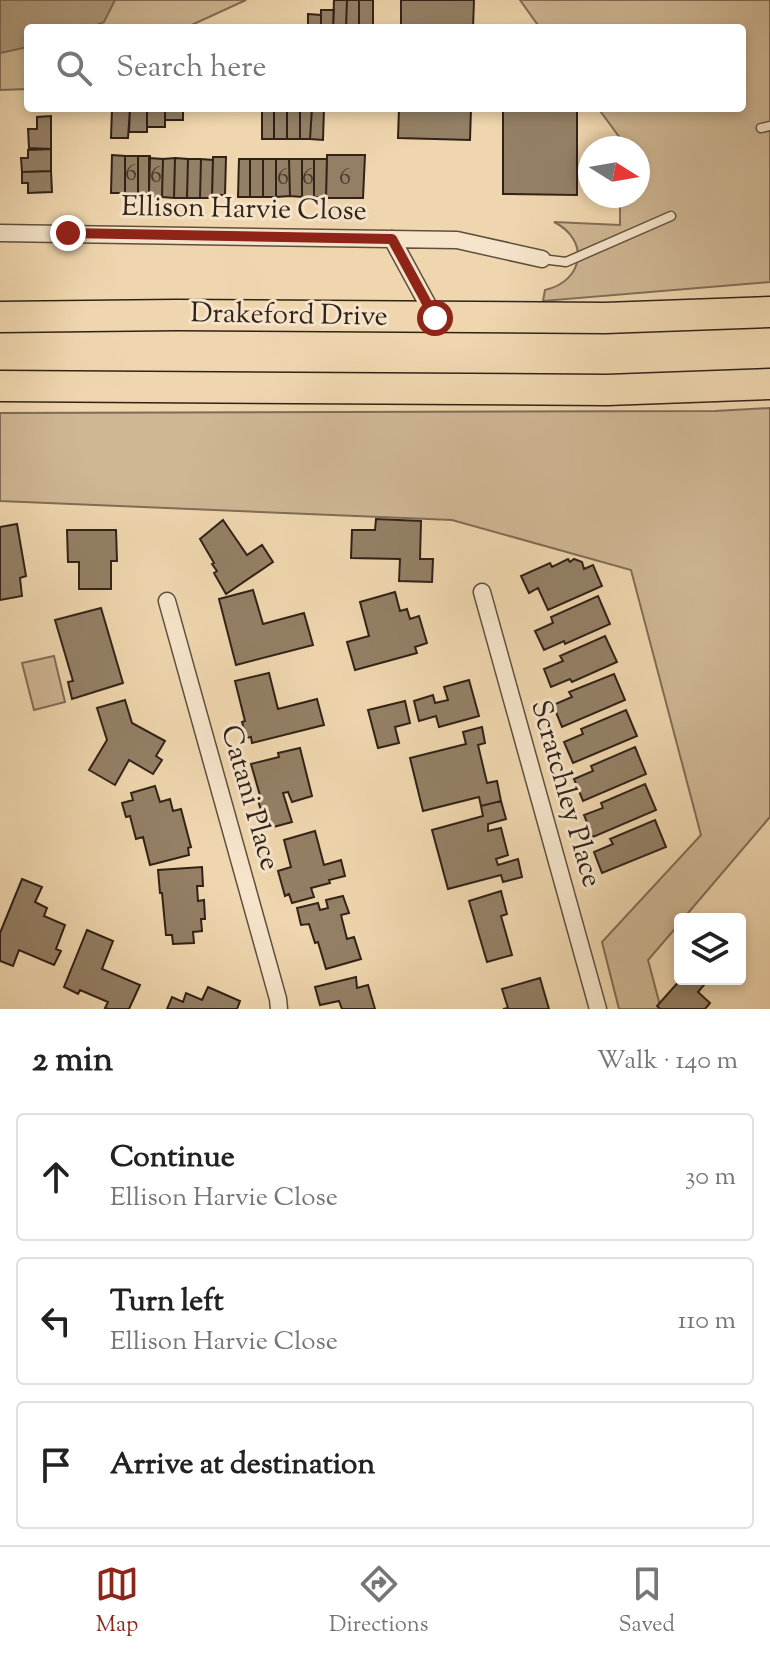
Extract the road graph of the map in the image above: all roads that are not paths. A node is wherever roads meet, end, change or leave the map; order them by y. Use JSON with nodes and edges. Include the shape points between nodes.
{"nodes":[{"id":1,"x":671,"y":216,"type":"dead end"},
{"id":2,"x":0,"y":233,"type":"edge"},
{"id":3,"x":392,"y":239,"type":"junction"},
{"id":4,"x":542,"y":259,"type":"joint"},
{"id":5,"x":769,"y":312,"type":"edge"},
{"id":6,"x":0,"y":317,"type":"edge"},
{"id":7,"x":435,"y":318,"type":"junction"},
{"id":8,"x":770,"y":384,"type":"edge"},
{"id":9,"x":0,"y":386,"type":"edge"},
{"id":10,"x":482,"y":592,"type":"dead end"},
{"id":11,"x":167,"y":601,"type":"dead end"},
{"id":12,"x":279,"y":1009,"type":"edge"},
{"id":13,"x":598,"y":1009,"type":"edge"}],
"edges":[{"from":1,"to":4,"type":"lane","via":[[566,262]]},
{"from":2,"to":3,"type":"street","name":"Ellison Harvie Close"},
{"from":3,"to":4,"type":"street","name":"Ellison Harvie Close","via":[[457,240]]},
{"from":3,"to":7,"type":"street","name":"Ellison Harvie Close"},
{"from":5,"to":7,"type":"highway","name":"Drakeford Drive"},
{"from":6,"to":7,"type":"highway","name":"Drakeford Drive"},
{"from":8,"to":9,"type":"highway","via":[[607,390]]},
{"from":10,"to":13,"type":"street","name":"Scratchley Place"},
{"from":11,"to":12,"type":"street","name":"Catani Place"}]}
